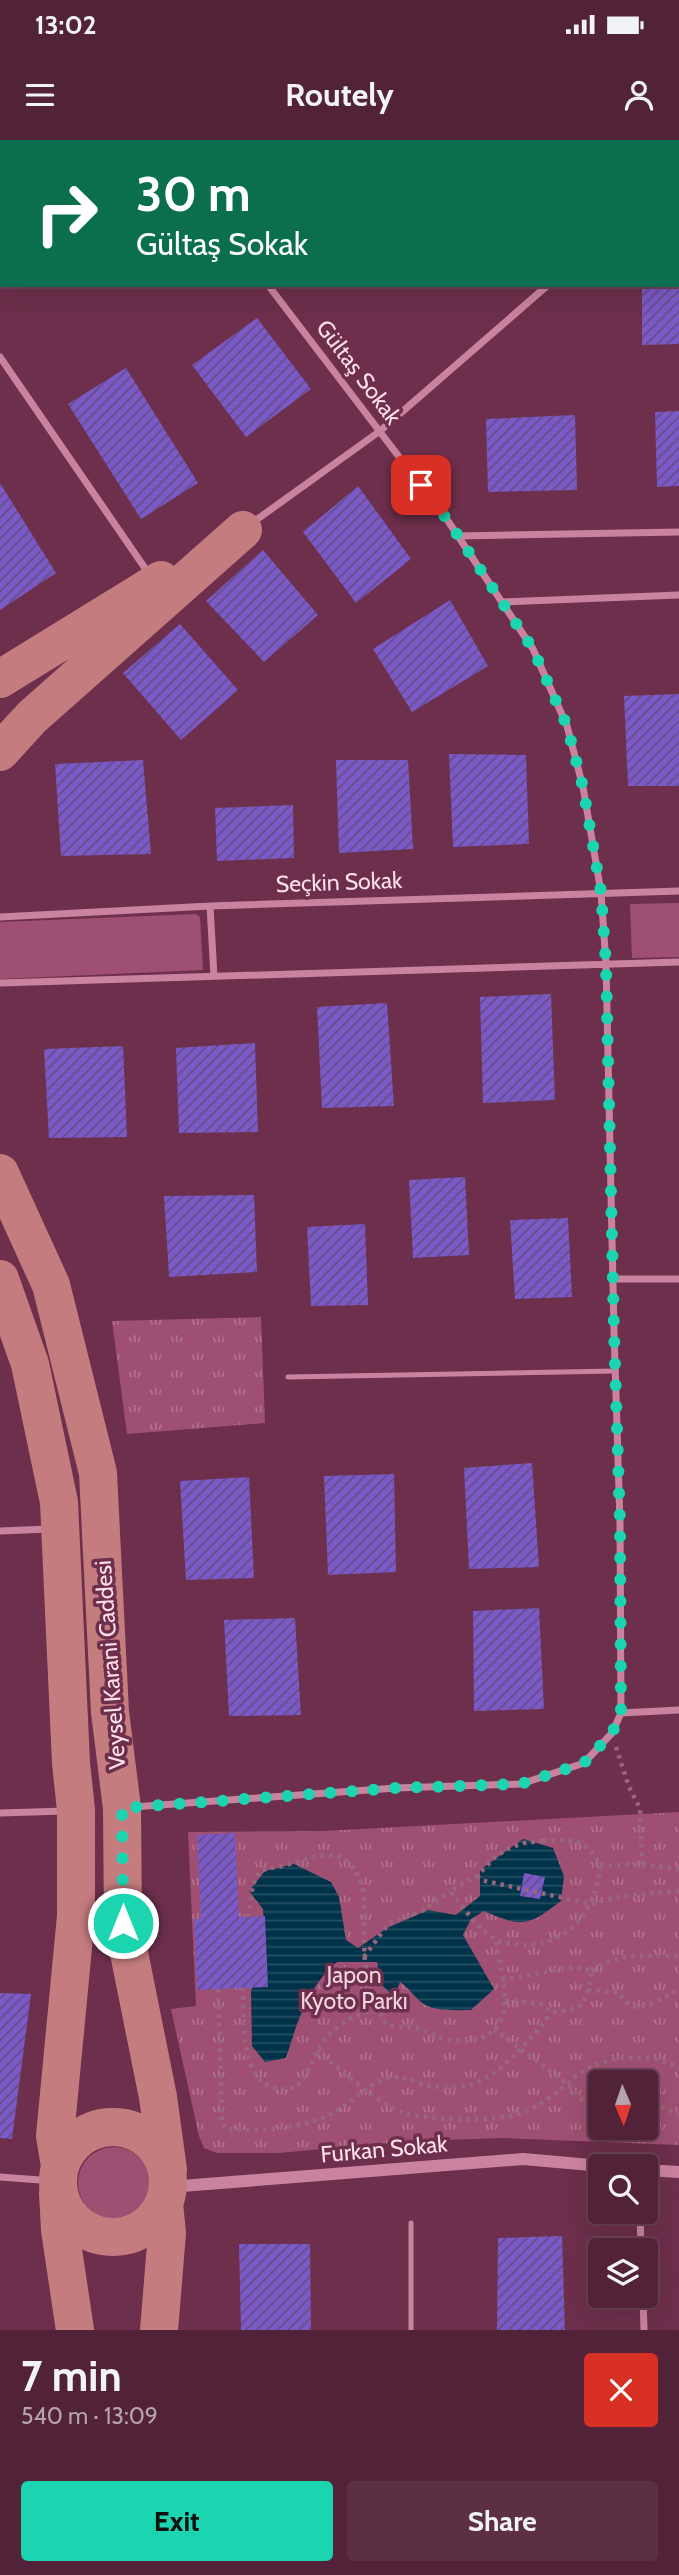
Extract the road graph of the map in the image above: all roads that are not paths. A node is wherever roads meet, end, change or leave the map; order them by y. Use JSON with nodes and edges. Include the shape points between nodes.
{"nodes":[{"id":1,"x":270,"y":287,"type":"edge"},
{"id":2,"x":546,"y":287,"type":"edge"},
{"id":3,"x":0,"y":357,"type":"edge"},
{"id":4,"x":380,"y":431,"type":"junction"},
{"id":5,"x":243,"y":530,"type":"junction"},
{"id":6,"x":679,"y":531,"type":"edge"},
{"id":7,"x":458,"y":536,"type":"junction"},
{"id":8,"x":155,"y":584,"type":"junction"},
{"id":9,"x":679,"y":595,"type":"edge"},
{"id":10,"x":502,"y":602,"type":"junction"},
{"id":11,"x":0,"y":680,"type":"edge"},
{"id":12,"x":0,"y":752,"type":"edge"},
{"id":13,"x":679,"y":891,"type":"edge"},
{"id":14,"x":601,"y":892,"type":"junction"},
{"id":15,"x":211,"y":906,"type":"junction"},
{"id":16,"x":0,"y":917,"type":"edge"},
{"id":17,"x":679,"y":962,"type":"edge"},
{"id":18,"x":606,"y":964,"type":"junction"},
{"id":19,"x":214,"y":976,"type":"junction"},
{"id":20,"x":0,"y":983,"type":"edge"},
{"id":21,"x":0,"y":1173,"type":"edge"},
{"id":22,"x":0,"y":1279,"type":"edge"},
{"id":23,"x":612,"y":1279,"type":"junction"},
{"id":24,"x":679,"y":1279,"type":"edge"},
{"id":25,"x":615,"y":1371,"type":"junction"},
{"id":26,"x":288,"y":1377,"type":"dead end"},
{"id":27,"x":61,"y":1529,"type":"junction"},
{"id":28,"x":0,"y":1531,"type":"edge"},
{"id":29,"x":679,"y":1710,"type":"edge"},
{"id":30,"x":621,"y":1713,"type":"junction"},
{"id":31,"x":122,"y":1808,"type":"junction"},
{"id":32,"x":76,"y":1810,"type":"junction"},
{"id":33,"x":0,"y":1813,"type":"edge"},
{"id":34,"x":588,"y":2165,"type":"edge"},
{"id":35,"x":658,"y":2171,"type":"edge"},
{"id":36,"x":679,"y":2172,"type":"edge"},
{"id":37,"x":0,"y":2177,"type":"edge"},
{"id":38,"x":59,"y":2180,"type":"junction"},
{"id":39,"x":167,"y":2187,"type":"junction"},
{"id":40,"x":411,"y":2223,"type":"dead end"},
{"id":41,"x":643,"y":2308,"type":"edge"},
{"id":42,"x":75,"y":2330,"type":"edge"},
{"id":43,"x":159,"y":2330,"type":"edge"},
{"id":44,"x":411,"y":2330,"type":"edge"},
{"id":45,"x":644,"y":2330,"type":"edge"}],
"edges":[{"from":1,"to":4,"type":"street","name":"Gültaş Sokak"},
{"from":2,"to":4,"type":"street"},
{"from":3,"to":8,"type":"street"},
{"from":4,"to":5,"type":"street"},
{"from":4,"to":7,"type":"street","name":"Gültaş Sokak"},
{"from":5,"to":8,"type":"main road"},
{"from":5,"to":12,"type":"main road","via":[[32,717]]},
{"from":6,"to":7,"type":"street"},
{"from":7,"to":10,"type":"street","name":"Gültaş Sokak"},
{"from":8,"to":11,"type":"main road"},
{"from":9,"to":10,"type":"street"},
{"from":10,"to":14,"type":"street","name":"Gültaş Sokak","via":[[533,649],[567,726]]},
{"from":13,"to":14,"type":"street","name":"Seçkin Sokak"},
{"from":14,"to":15,"type":"street","name":"Seçkin Sokak"},
{"from":14,"to":18,"type":"street","name":"Gültaş Sokak"},
{"from":15,"to":16,"type":"street","name":"Seçkin Sokak"},
{"from":15,"to":19,"type":"street"},
{"from":17,"to":18,"type":"street"},
{"from":18,"to":19,"type":"street"},
{"from":18,"to":23,"type":"street","name":"Gültaş Sokak"},
{"from":19,"to":20,"type":"street"},
{"from":21,"to":31,"type":"main road","name":"Veysel Karani Caddesi","via":[[51,1285],[98,1473],[110,1712]]},
{"from":22,"to":27,"type":"main road","name":"Veysel Karani Caddesi","via":[[30,1364]]},
{"from":23,"to":24,"type":"street"},
{"from":23,"to":25,"type":"street","name":"Gültaş Sokak"},
{"from":25,"to":26,"type":"lane"},
{"from":25,"to":30,"type":"street","name":"Gültaş Sokak"},
{"from":27,"to":28,"type":"street"},
{"from":27,"to":32,"type":"main road","name":"Veysel Karani Caddesi"},
{"from":29,"to":30,"type":"street"},
{"from":30,"to":31,"type":"street","name":"Gültaş Sokak","via":[[612,1733],[584,1763],[521,1784],[396,1788]]},
{"from":31,"to":39,"type":"main road","name":"Veysel Karani Caddesi","via":[[123,1923],[158,2097]]},
{"from":32,"to":33,"type":"street"},
{"from":32,"to":38,"type":"main road","name":"Veysel Karani Caddesi","via":[[76,1916],[55,2136]]},
{"from":34,"to":39,"type":"street","name":"Furkan Sokak","via":[[523,2159]]},
{"from":35,"to":36,"type":"street"},
{"from":37,"to":38,"type":"street"},
{"from":38,"to":39,"type":"main road","via":[[64,2208],[75,2222],[107,2236],[141,2230],[155,2218]]},
{"from":38,"to":39,"type":"main road","via":[[63,2157],[73,2143],[103,2127],[120,2126],[137,2131],[162,2154]]},
{"from":38,"to":42,"type":"main road","name":"Veysel Karani Caddesi","via":[[60,2230]]},
{"from":39,"to":43,"type":"main road","name":"Veysel Karani Caddesi"},
{"from":40,"to":44,"type":"lane"},
{"from":41,"to":45,"type":"street"}]}
